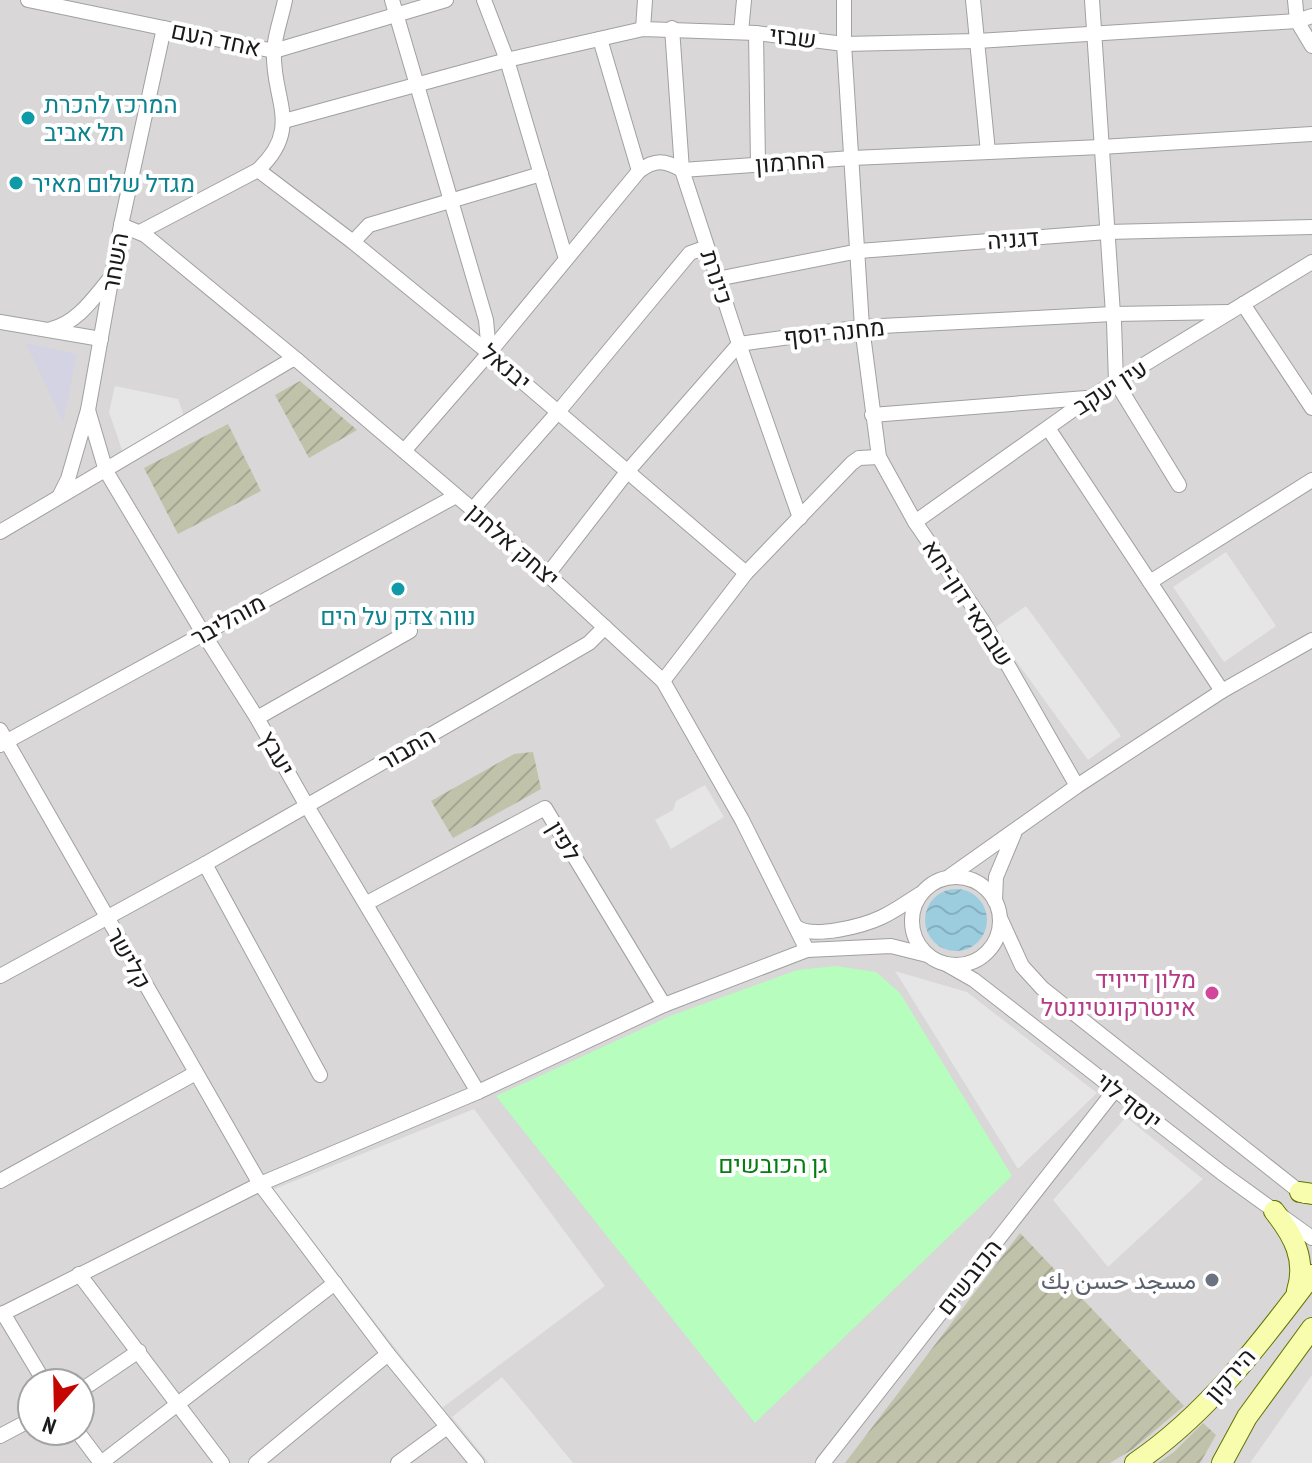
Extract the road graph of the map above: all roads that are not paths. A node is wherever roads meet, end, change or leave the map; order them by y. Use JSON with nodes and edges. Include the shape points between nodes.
{"nodes":[{"id":1,"x":28,"y":0,"type":"edge"},
{"id":2,"x":285,"y":0,"type":"edge"},
{"id":3,"x":446,"y":0,"type":"edge"},
{"id":4,"x":484,"y":0,"type":"edge"},
{"id":5,"x":645,"y":0,"type":"edge"},
{"id":6,"x":744,"y":0,"type":"edge"},
{"id":7,"x":844,"y":0,"type":"edge"},
{"id":8,"x":973,"y":0,"type":"edge"},
{"id":9,"x":1092,"y":0,"type":"edge"},
{"id":10,"x":1295,"y":0,"type":"edge"},
{"id":11,"x":395,"y":7,"type":"edge"},
{"id":12,"x":1312,"y":16,"type":"edge"},
{"id":13,"x":1297,"y":21,"type":"junction"},
{"id":14,"x":164,"y":28,"type":"junction"},
{"id":15,"x":672,"y":28,"type":"junction"},
{"id":16,"x":643,"y":29,"type":"junction"},
{"id":17,"x":749,"y":32,"type":"junction"},
{"id":18,"x":1094,"y":34,"type":"junction"},
{"id":19,"x":600,"y":39,"type":"junction"},
{"id":20,"x":977,"y":41,"type":"junction"},
{"id":21,"x":844,"y":44,"type":"junction"},
{"id":22,"x":1312,"y":46,"type":"edge"},
{"id":23,"x":274,"y":51,"type":"junction"},
{"id":24,"x":507,"y":60,"type":"junction"},
{"id":25,"x":417,"y":85,"type":"junction"},
{"id":26,"x":284,"y":121,"type":"junction"},
{"id":27,"x":1312,"y":134,"type":"edge"},
{"id":28,"x":1101,"y":147,"type":"junction"},
{"id":29,"x":988,"y":152,"type":"junction"},
{"id":30,"x":852,"y":158,"type":"junction"},
{"id":31,"x":758,"y":165,"type":"junction"},
{"id":32,"x":258,"y":170,"type":"junction"},
{"id":33,"x":682,"y":170,"type":"junction"},
{"id":34,"x":639,"y":171,"type":"junction"},
{"id":35,"x":541,"y":174,"type":"junction"},
{"id":36,"x":451,"y":201,"type":"junction"},
{"id":37,"x":121,"y":225,"type":"junction"},
{"id":38,"x":1312,"y":227,"type":"edge"},
{"id":39,"x":140,"y":232,"type":"junction"},
{"id":40,"x":1107,"y":232,"type":"junction"},
{"id":41,"x":353,"y":242,"type":"junction"},
{"id":42,"x":707,"y":247,"type":"junction"},
{"id":43,"x":859,"y":251,"type":"junction"},
{"id":44,"x":566,"y":259,"type":"junction"},
{"id":45,"x":1312,"y":262,"type":"edge"},
{"id":46,"x":113,"y":276,"type":"junction"},
{"id":47,"x":717,"y":279,"type":"junction"},
{"id":48,"x":1236,"y":308,"type":"junction"},
{"id":49,"x":1113,"y":318,"type":"junction"},
{"id":50,"x":0,"y":322,"type":"edge"},
{"id":51,"x":862,"y":327,"type":"junction"},
{"id":52,"x":46,"y":330,"type":"junction"},
{"id":53,"x":97,"y":340,"type":"junction"},
{"id":54,"x":739,"y":344,"type":"junction"},
{"id":55,"x":489,"y":353,"type":"junction"},
{"id":56,"x":297,"y":360,"type":"junction"},
{"id":57,"x":1116,"y":382,"type":"junction"},
{"id":58,"x":1091,"y":397,"type":"junction"},
{"id":59,"x":1312,"y":408,"type":"edge"},
{"id":60,"x":88,"y":410,"type":"junction"},
{"id":61,"x":558,"y":412,"type":"junction"},
{"id":62,"x":872,"y":415,"type":"junction"},
{"id":63,"x":1048,"y":428,"type":"junction"},
{"id":64,"x":404,"y":451,"type":"junction"},
{"id":65,"x":879,"y":457,"type":"junction"},
{"id":66,"x":106,"y":471,"type":"junction"},
{"id":67,"x":627,"y":472,"type":"junction"},
{"id":68,"x":1312,"y":480,"type":"edge"},
{"id":69,"x":1179,"y":485,"type":"dead end"},
{"id":70,"x":60,"y":495,"type":"junction"},
{"id":71,"x":456,"y":496,"type":"junction"},
{"id":72,"x":472,"y":510,"type":"junction"},
{"id":73,"x":800,"y":518,"type":"junction"},
{"id":74,"x":915,"y":522,"type":"junction"},
{"id":75,"x":0,"y":532,"type":"edge"},
{"id":76,"x":746,"y":573,"type":"junction"},
{"id":77,"x":548,"y":574,"type":"junction"},
{"id":78,"x":1150,"y":582,"type":"junction"},
{"id":79,"x":605,"y":627,"type":"junction"},
{"id":80,"x":410,"y":631,"type":"dead end"},
{"id":81,"x":203,"y":633,"type":"junction"},
{"id":82,"x":1312,"y":640,"type":"edge"},
{"id":83,"x":663,"y":681,"type":"junction"},
{"id":84,"x":1222,"y":691,"type":"junction"},
{"id":85,"x":257,"y":718,"type":"junction"},
{"id":86,"x":2,"y":739,"type":"edge"},
{"id":87,"x":1077,"y":786,"type":"junction"},
{"id":88,"x":307,"y":806,"type":"junction"},
{"id":89,"x":1016,"y":830,"type":"junction"},
{"id":90,"x":205,"y":864,"type":"junction"},
{"id":91,"x":950,"y":876,"type":"junction"},
{"id":92,"x":920,"y":893,"type":"junction"},
{"id":93,"x":995,"y":902,"type":"junction"},
{"id":94,"x":367,"y":903,"type":"junction"},
{"id":95,"x":106,"y":916,"type":"junction"},
{"id":96,"x":1001,"y":920,"type":"junction"},
{"id":97,"x":796,"y":927,"type":"junction"},
{"id":98,"x":807,"y":950,"type":"junction"},
{"id":99,"x":927,"y":955,"type":"junction"},
{"id":100,"x":946,"y":964,"type":"junction"},
{"id":101,"x":0,"y":976,"type":"edge"},
{"id":102,"x":664,"y":1005,"type":"junction"},
{"id":103,"x":194,"y":1074,"type":"junction"},
{"id":104,"x":320,"y":1075,"type":"dead end"},
{"id":105,"x":1115,"y":1090,"type":"junction"},
{"id":106,"x":478,"y":1092,"type":"junction"},
{"id":107,"x":0,"y":1181,"type":"edge"},
{"id":108,"x":260,"y":1184,"type":"junction"},
{"id":109,"x":1308,"y":1196,"type":"edge"},
{"id":110,"x":1274,"y":1211,"type":"junction"},
{"id":111,"x":1312,"y":1238,"type":"edge"},
{"id":112,"x":79,"y":1274,"type":"junction"},
{"id":113,"x":1312,"y":1275,"type":"edge"},
{"id":114,"x":335,"y":1283,"type":"junction"},
{"id":115,"x":1295,"y":1298,"type":"junction"},
{"id":116,"x":1,"y":1314,"type":"edge"},
{"id":117,"x":1312,"y":1328,"type":"edge"},
{"id":118,"x":139,"y":1351,"type":"junction"},
{"id":119,"x":388,"y":1354,"type":"junction"},
{"id":120,"x":35,"y":1367,"type":"edge"},
{"id":121,"x":96,"y":1380,"type":"edge"},
{"id":122,"x":178,"y":1402,"type":"junction"},
{"id":123,"x":447,"y":1427,"type":"junction"},
{"id":124,"x":101,"y":1463,"type":"edge"},
{"id":125,"x":222,"y":1463,"type":"edge"},
{"id":126,"x":256,"y":1463,"type":"edge"},
{"id":127,"x":398,"y":1463,"type":"edge"},
{"id":128,"x":477,"y":1463,"type":"edge"},
{"id":129,"x":823,"y":1463,"type":"edge"},
{"id":130,"x":1135,"y":1463,"type":"edge"},
{"id":131,"x":1222,"y":1463,"type":"edge"}],
"edges":[{"from":1,"to":14,"type":"street","name":"אחד העם"},
{"from":2,"to":23,"type":"street"},
{"from":3,"to":11,"type":"street","name":"אחד העם"},
{"from":4,"to":24,"type":"street"},
{"from":5,"to":16,"type":"street"},
{"from":6,"to":17,"type":"street"},
{"from":7,"to":21,"type":"street","name":"שבתאי דון-יחא"},
{"from":8,"to":20,"type":"street"},
{"from":9,"to":18,"type":"street"},
{"from":10,"to":13,"type":"street"},
{"from":11,"to":23,"type":"street","name":"אחד העם"},
{"from":11,"to":25,"type":"street"},
{"from":12,"to":13,"type":"street","name":"שבזי"},
{"from":13,"to":18,"type":"street","name":"שבזי"},
{"from":13,"to":22,"type":"street"},
{"from":14,"to":23,"type":"street","name":"אחד העם"},
{"from":14,"to":37,"type":"street","name":"השחר"},
{"from":15,"to":16,"type":"street","name":"שבזי"},
{"from":15,"to":17,"type":"street","name":"שבזי"},
{"from":15,"to":33,"type":"street","name":"כינרת"},
{"from":16,"to":19,"type":"street","name":"שבזי"},
{"from":17,"to":21,"type":"street","name":"שבזי"},
{"from":17,"to":31,"type":"street"},
{"from":18,"to":20,"type":"street","name":"שבזי"},
{"from":18,"to":28,"type":"street"},
{"from":19,"to":24,"type":"street","name":"שבזי"},
{"from":19,"to":34,"type":"street"},
{"from":20,"to":21,"type":"street","name":"שבזי"},
{"from":20,"to":29,"type":"street"},
{"from":21,"to":30,"type":"street","name":"שבתאי דון-יחא"},
{"from":23,"to":26,"type":"street"},
{"from":24,"to":25,"type":"street","name":"שבזי"},
{"from":24,"to":35,"type":"street"},
{"from":25,"to":26,"type":"street","name":"שבזי"},
{"from":25,"to":36,"type":"street"},
{"from":26,"to":32,"type":"street","via":[[272,155]]},
{"from":27,"to":28,"type":"street","name":"החרמון"},
{"from":28,"to":29,"type":"street","name":"החרמון"},
{"from":28,"to":40,"type":"street"},
{"from":29,"to":30,"type":"street","name":"החרמון"},
{"from":30,"to":31,"type":"street","name":"החרמון"},
{"from":30,"to":43,"type":"street","name":"שבתאי דון-יחא"},
{"from":31,"to":33,"type":"street","name":"החרמון"},
{"from":32,"to":39,"type":"street"},
{"from":32,"to":41,"type":"street","name":"יבנאל"},
{"from":33,"to":34,"type":"street","name":"החרמון","via":[[666,161]]},
{"from":33,"to":42,"type":"street","name":"כינרת"},
{"from":34,"to":44,"type":"street"},
{"from":35,"to":36,"type":"street"},
{"from":35,"to":44,"type":"street"},
{"from":36,"to":41,"type":"street","via":[[369,225]]},
{"from":36,"to":55,"type":"street","via":[[486,320]]},
{"from":37,"to":39,"type":"street","name":"יצחק אלחנן"},
{"from":37,"to":46,"type":"street","name":"השחר"},
{"from":38,"to":40,"type":"street","name":"דגניה"},
{"from":39,"to":56,"type":"street","name":"יצחק אלחנן"},
{"from":40,"to":43,"type":"street","name":"דגניה"},
{"from":40,"to":49,"type":"street"},
{"from":41,"to":55,"type":"street","name":"יבנאל"},
{"from":42,"to":47,"type":"street","name":"כינרת"},
{"from":42,"to":61,"type":"street","via":[[690,253]]},
{"from":43,"to":47,"type":"street","name":"דגניה"},
{"from":43,"to":51,"type":"street","name":"שבתאי דון-יחא"},
{"from":44,"to":55,"type":"street"},
{"from":45,"to":48,"type":"street","name":"עין יעקב"},
{"from":46,"to":52,"type":"street","via":[[76,316]]},
{"from":46,"to":53,"type":"street","name":"השחר"},
{"from":47,"to":54,"type":"street","name":"כינרת"},
{"from":48,"to":49,"type":"street","name":"מחנה יוסף"},
{"from":48,"to":57,"type":"street","name":"עין יעקב"},
{"from":48,"to":59,"type":"street"},
{"from":49,"to":51,"type":"street","name":"מחנה יוסף"},
{"from":49,"to":57,"type":"street"},
{"from":50,"to":52,"type":"street"},
{"from":51,"to":54,"type":"street","name":"מחנה יוסף"},
{"from":51,"to":62,"type":"street","name":"שבתאי דון-יחא"},
{"from":52,"to":53,"type":"street"},
{"from":53,"to":60,"type":"street","name":"השחר"},
{"from":54,"to":67,"type":"street"},
{"from":54,"to":73,"type":"street","name":"כינרת"},
{"from":55,"to":61,"type":"street","name":"יבנאל"},
{"from":55,"to":64,"type":"street"},
{"from":56,"to":64,"type":"street","name":"יצחק אלחנן"},
{"from":56,"to":66,"type":"street"},
{"from":57,"to":58,"type":"street","name":"עין יעקב"},
{"from":57,"to":69,"type":"street"},
{"from":58,"to":62,"type":"street"},
{"from":58,"to":63,"type":"street","name":"עין יעקב"},
{"from":60,"to":66,"type":"street","name":"יעבץ"},
{"from":60,"to":70,"type":"street","name":"השחר"},
{"from":61,"to":67,"type":"street","name":"יבנאל"},
{"from":61,"to":72,"type":"street"},
{"from":62,"to":65,"type":"street","name":"שבתאי דון-יחא"},
{"from":63,"to":74,"type":"street","name":"עין יעקב"},
{"from":63,"to":78,"type":"street"},
{"from":64,"to":71,"type":"street","name":"יצחק אלחנן"},
{"from":65,"to":73,"type":"street","via":[[855,460]]},
{"from":65,"to":74,"type":"street","name":"שבתאי דון-יחא"},
{"from":66,"to":70,"type":"street"},
{"from":66,"to":81,"type":"street","name":"יעבץ"},
{"from":67,"to":76,"type":"street","name":"יבנאל"},
{"from":67,"to":77,"type":"street"},
{"from":68,"to":78,"type":"street"},
{"from":70,"to":75,"type":"street"},
{"from":71,"to":72,"type":"street","name":"יצחק אלחנן"},
{"from":71,"to":81,"type":"street","name":"מוהליבר"},
{"from":72,"to":77,"type":"street","name":"יצחק אלחנן"},
{"from":73,"to":76,"type":"street"},
{"from":74,"to":87,"type":"street","name":"שבתאי דון-יחא","via":[[982,620]]},
{"from":76,"to":83,"type":"street"},
{"from":77,"to":79,"type":"street","name":"יצחק אלחנן"},
{"from":78,"to":84,"type":"street"},
{"from":79,"to":83,"type":"street","name":"יצחק אלחנן"},
{"from":79,"to":88,"type":"street","name":"התבור","via":[[589,643]]},
{"from":80,"to":85,"type":"street"},
{"from":81,"to":85,"type":"street","name":"יעבץ"},
{"from":81,"to":86,"type":"street","name":"מוהליבר"},
{"from":82,"to":84,"type":"street"},
{"from":83,"to":97,"type":"street","name":"יצחק אלחנן"},
{"from":84,"to":87,"type":"street"},
{"from":85,"to":88,"type":"street","name":"יעבץ"},
{"from":86,"to":95,"type":"street","name":"קלישר"},
{"from":87,"to":89,"type":"street"},
{"from":88,"to":90,"type":"street","name":"התבור"},
{"from":88,"to":94,"type":"street","name":"יעבץ"},
{"from":89,"to":91,"type":"street"},
{"from":89,"to":93,"type":"street","via":[[999,864]]},
{"from":90,"to":95,"type":"street","name":"התבור"},
{"from":90,"to":104,"type":"street"},
{"from":91,"to":92,"type":"street"},
{"from":91,"to":93,"type":"street","via":[[981,883]]},
{"from":92,"to":97,"type":"street","via":[[867,923],[813,933]]},
{"from":92,"to":99,"type":"street","via":[[911,923]]},
{"from":93,"to":96,"type":"street"},
{"from":94,"to":102,"type":"street","name":"לפין","via":[[545,808]]},
{"from":94,"to":106,"type":"street","name":"יעבץ"},
{"from":95,"to":101,"type":"street","name":"התבור"},
{"from":95,"to":103,"type":"street","name":"קלישר"},
{"from":96,"to":100,"type":"street","via":[[999,934],[984,955]]},
{"from":96,"to":109,"type":"street","name":"יוסף לוי","via":[[1022,966],[1042,988]]},
{"from":97,"to":98,"type":"street","name":"יצחק אלחנן"},
{"from":98,"to":99,"type":"street","via":[[891,946]]},
{"from":98,"to":102,"type":"street"},
{"from":99,"to":100,"type":"street"},
{"from":100,"to":105,"type":"street","name":"יוסף לוי"},
{"from":102,"to":106,"type":"street"},
{"from":103,"to":107,"type":"street"},
{"from":103,"to":108,"type":"street","name":"קלישר"},
{"from":105,"to":110,"type":"street","name":"יוסף לוי"},
{"from":105,"to":129,"type":"street","name":"הכובשים"},
{"from":106,"to":108,"type":"street"},
{"from":108,"to":112,"type":"street"},
{"from":108,"to":114,"type":"street","name":"קלישר"},
{"from":110,"to":111,"type":"street","name":"יוסף לוי"},
{"from":110,"to":115,"type":"main road","via":[[1296,1242],[1301,1270]]},
{"from":112,"to":116,"type":"street"},
{"from":112,"to":118,"type":"street"},
{"from":113,"to":115,"type":"main road","name":"הירקון"},
{"from":114,"to":119,"type":"street","name":"קלישר"},
{"from":114,"to":122,"type":"street"},
{"from":115,"to":130,"type":"main road","name":"הירקון","via":[[1200,1409]]},
{"from":116,"to":120,"type":"street"},
{"from":117,"to":131,"type":"main road","via":[[1247,1417]]},
{"from":118,"to":121,"type":"street"},
{"from":118,"to":122,"type":"street"},
{"from":119,"to":123,"type":"street","name":"קלישר"},
{"from":119,"to":126,"type":"street"},
{"from":122,"to":124,"type":"street"},
{"from":122,"to":125,"type":"street"},
{"from":123,"to":127,"type":"street"},
{"from":123,"to":128,"type":"street","name":"קלישר"}]}
